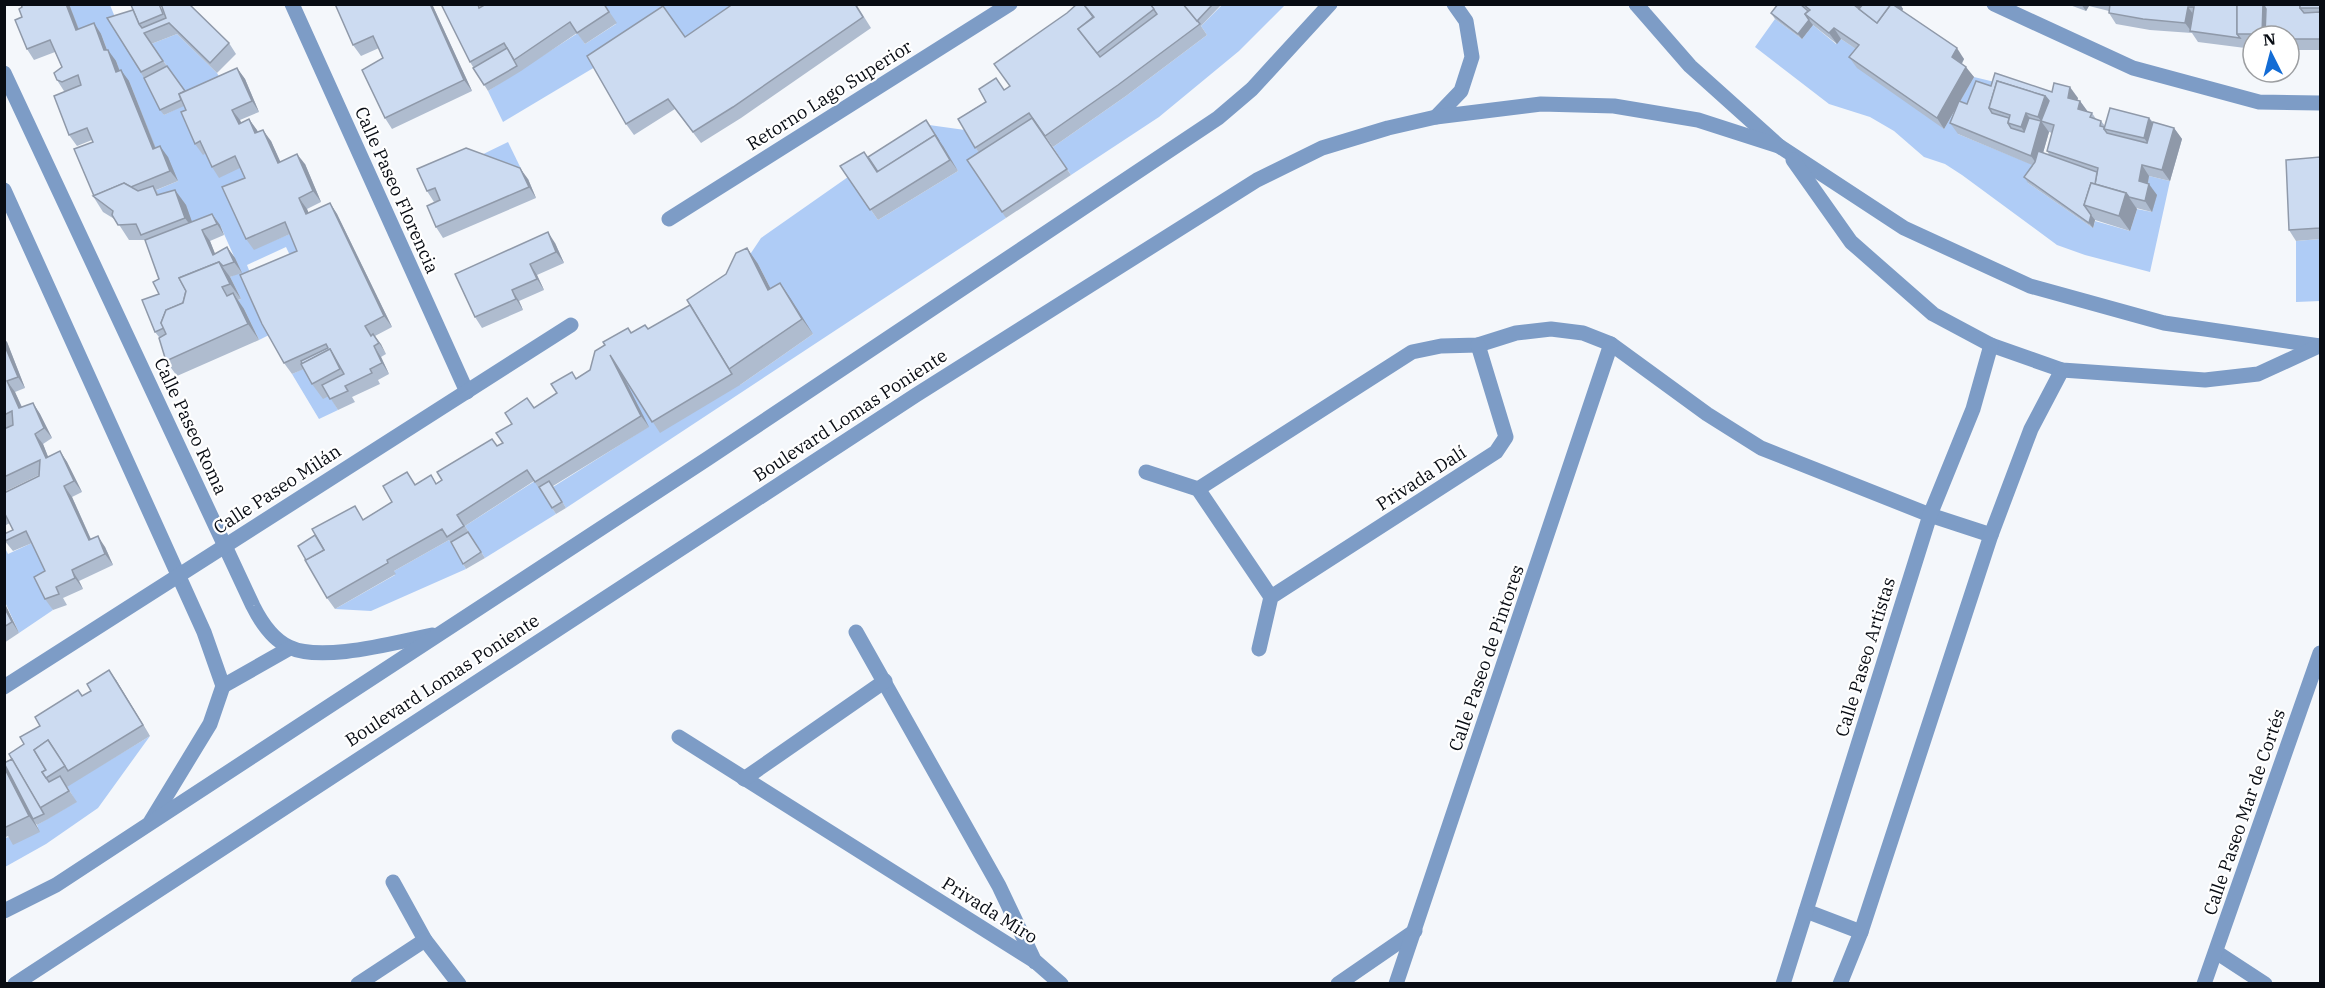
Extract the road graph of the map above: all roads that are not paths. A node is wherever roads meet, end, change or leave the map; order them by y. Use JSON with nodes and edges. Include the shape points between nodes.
{"nodes":[{"id":1,"x":292,"y":4,"type":"edge"},
{"id":2,"x":1010,"y":4,"type":"edge"},
{"id":3,"x":1330,"y":4,"type":"edge"},
{"id":4,"x":1454,"y":4,"type":"edge"},
{"id":5,"x":1636,"y":4,"type":"edge"},
{"id":6,"x":1994,"y":4,"type":"edge"},
{"id":7,"x":4,"y":73,"type":"edge"},
{"id":8,"x":2320,"y":103,"type":"edge"},
{"id":9,"x":1437,"y":117,"type":"junction"},
{"id":10,"x":1783,"y":149,"type":"junction"},
{"id":11,"x":4,"y":190,"type":"edge"},
{"id":12,"x":669,"y":219,"type":"dead end"},
{"id":13,"x":571,"y":325,"type":"dead end"},
{"id":14,"x":1478,"y":345,"type":"junction"},
{"id":15,"x":1611,"y":345,"type":"junction"},
{"id":16,"x":1991,"y":345,"type":"junction"},
{"id":17,"x":2320,"y":346,"type":"edge"},
{"id":18,"x":2062,"y":370,"type":"junction"},
{"id":19,"x":467,"y":392,"type":"junction"},
{"id":20,"x":1146,"y":472,"type":"dead end"},
{"id":21,"x":1198,"y":489,"type":"junction"},
{"id":22,"x":1930,"y":515,"type":"junction"},
{"id":23,"x":1991,"y":535,"type":"junction"},
{"id":24,"x":225,"y":546,"type":"junction"},
{"id":25,"x":179,"y":575,"type":"junction"},
{"id":26,"x":1271,"y":597,"type":"junction"},
{"id":27,"x":856,"y":632,"type":"dead end"},
{"id":28,"x":439,"y":634,"type":"junction"},
{"id":29,"x":290,"y":648,"type":"junction"},
{"id":30,"x":1259,"y":649,"type":"dead end"},
{"id":31,"x":2320,"y":653,"type":"edge"},
{"id":32,"x":885,"y":681,"type":"junction"},
{"id":33,"x":223,"y":686,"type":"junction"},
{"id":34,"x":4,"y":687,"type":"edge"},
{"id":35,"x":679,"y":737,"type":"dead end"},
{"id":36,"x":744,"y":779,"type":"junction"},
{"id":37,"x":149,"y":824,"type":"junction"},
{"id":38,"x":393,"y":882,"type":"dead end"},
{"id":39,"x":1806,"y":910,"type":"junction"},
{"id":40,"x":4,"y":911,"type":"edge"},
{"id":41,"x":1415,"y":931,"type":"junction"},
{"id":42,"x":1861,"y":932,"type":"junction"},
{"id":43,"x":425,"y":940,"type":"junction"},
{"id":44,"x":2216,"y":952,"type":"junction"},
{"id":45,"x":1036,"y":962,"type":"junction"},
{"id":46,"x":15,"y":984,"type":"edge"},
{"id":47,"x":358,"y":984,"type":"edge"},
{"id":48,"x":459,"y":984,"type":"edge"},
{"id":49,"x":1060,"y":984,"type":"edge"},
{"id":50,"x":1338,"y":984,"type":"edge"},
{"id":51,"x":1396,"y":984,"type":"edge"},
{"id":52,"x":1783,"y":984,"type":"edge"},
{"id":53,"x":1840,"y":984,"type":"edge"},
{"id":54,"x":2204,"y":984,"type":"edge"},
{"id":55,"x":2265,"y":984,"type":"edge"}],
"edges":[{"from":1,"to":19,"type":"street","name":"Calle Paseo Florencia"},
{"from":2,"to":12,"type":"street","name":"Retorno Lago Superior"},
{"from":3,"to":28,"type":"street","via":[[1252,89],[1218,118]]},
{"from":4,"to":9,"type":"street","via":[[1466,21],[1472,57],[1461,91]]},
{"from":5,"to":10,"type":"street","via":[[1690,66]]},
{"from":6,"to":8,"type":"street","via":[[2133,68],[2259,102]]},
{"from":7,"to":24,"type":"street","name":"Calle Paseo Roma"},
{"from":9,"to":10,"type":"street","name":"Boulevard Lomas Poniente","via":[[1541,104],[1614,106],[1698,120]]},
{"from":9,"to":46,"type":"street","name":"Boulevard Lomas Poniente","via":[[1322,148],[1257,180],[916,395]]},
{"from":10,"to":16,"type":"street","via":[[1851,242],[1933,314]]},
{"from":10,"to":17,"type":"street","via":[[1904,228],[2030,286],[2164,323]]},
{"from":11,"to":25,"type":"street"},
{"from":13,"to":19,"type":"street","name":"Calle Paseo Milán"},
{"from":14,"to":15,"type":"street","via":[[1516,333],[1551,329],[1583,333]]},
{"from":14,"to":21,"type":"street","via":[[1412,352]]},
{"from":14,"to":26,"type":"street","name":"Privada Dalí","via":[[1506,437],[1496,452]]},
{"from":15,"to":22,"type":"street","via":[[1761,448]]},
{"from":15,"to":41,"type":"street","name":"Calle Paseo de Pintores"},
{"from":16,"to":18,"type":"street"},
{"from":16,"to":22,"type":"street","name":"Calle Paseo Artistas","via":[[1973,408]]},
{"from":17,"to":18,"type":"street","via":[[2258,374],[2205,381]]},
{"from":18,"to":23,"type":"street","via":[[2031,429]]},
{"from":19,"to":24,"type":"street","name":"Calle Paseo Milán"},
{"from":20,"to":21,"type":"street"},
{"from":21,"to":26,"type":"street"},
{"from":22,"to":23,"type":"street"},
{"from":22,"to":39,"type":"street","name":"Calle Paseo Artistas"},
{"from":23,"to":42,"type":"street"},
{"from":24,"to":25,"type":"street","name":"Calle Paseo Milán"},
{"from":24,"to":29,"type":"street","name":"Calle Paseo Roma","via":[[254,609],[272,636]]},
{"from":25,"to":33,"type":"street"},
{"from":25,"to":34,"type":"street","name":"Calle Paseo Milán"},
{"from":26,"to":30,"type":"street"},
{"from":27,"to":32,"type":"street","name":"Privada Miro"},
{"from":28,"to":29,"type":"street","via":[[347,651]]},
{"from":28,"to":37,"type":"street"},
{"from":29,"to":33,"type":"street"},
{"from":31,"to":44,"type":"street","name":"Calle Paseo Mar de Cortés"},
{"from":32,"to":36,"type":"street"},
{"from":32,"to":45,"type":"street","name":"Privada Miro","via":[[999,886]]},
{"from":33,"to":37,"type":"street","via":[[210,724]]},
{"from":35,"to":36,"type":"street","name":"Privada Miro"},
{"from":36,"to":45,"type":"street","name":"Privada Miro"},
{"from":37,"to":40,"type":"street","via":[[56,885]]},
{"from":38,"to":43,"type":"street"},
{"from":39,"to":42,"type":"street"},
{"from":39,"to":52,"type":"street","name":"Calle Paseo Artistas"},
{"from":41,"to":50,"type":"street"},
{"from":41,"to":51,"type":"street","name":"Calle Paseo de Pintores"},
{"from":42,"to":53,"type":"street"},
{"from":43,"to":47,"type":"street"},
{"from":43,"to":48,"type":"street"},
{"from":44,"to":54,"type":"street","name":"Calle Paseo Mar de Cortés"},
{"from":44,"to":55,"type":"street"},
{"from":45,"to":49,"type":"street"}]}
